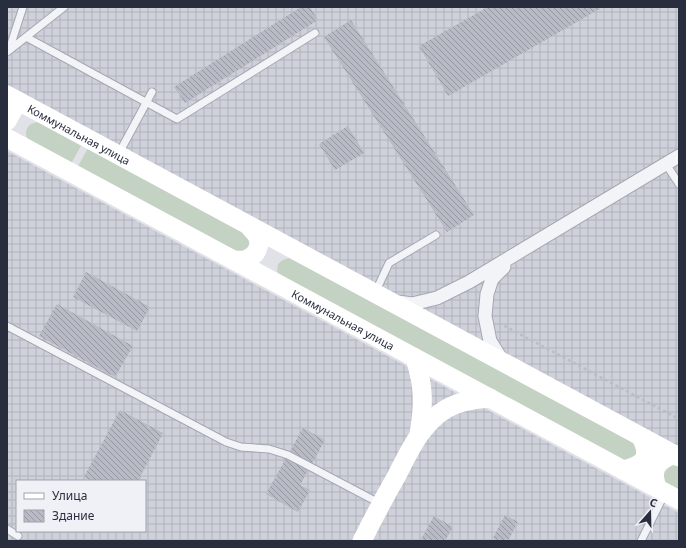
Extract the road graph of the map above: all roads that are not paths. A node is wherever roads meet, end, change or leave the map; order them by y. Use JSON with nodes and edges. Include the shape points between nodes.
{"nodes":[{"id":1,"x":23,"y":7,"type":"edge"},
{"id":2,"x":64,"y":7,"type":"edge"},
{"id":3,"x":314,"y":33,"type":"dead end"},
{"id":4,"x":26,"y":37,"type":"junction"},
{"id":5,"x":8,"y":53,"type":"edge"},
{"id":6,"x":152,"y":92,"type":"dead end"},
{"id":7,"x":12,"y":98,"type":"edge"},
{"id":8,"x":146,"y":102,"type":"junction"},
{"id":9,"x":7,"y":121,"type":"edge"},
{"id":10,"x":7,"y":138,"type":"edge"},
{"id":11,"x":117,"y":155,"type":"junction"},
{"id":12,"x":679,"y":156,"type":"edge"},
{"id":13,"x":666,"y":164,"type":"junction"},
{"id":14,"x":679,"y":184,"type":"edge"},
{"id":15,"x":249,"y":226,"type":"junction"},
{"id":16,"x":436,"y":235,"type":"dead end"},
{"id":17,"x":284,"y":245,"type":"junction"},
{"id":18,"x":514,"y":255,"type":"junction"},
{"id":19,"x":234,"y":260,"type":"junction"},
{"id":20,"x":270,"y":279,"type":"junction"},
{"id":21,"x":382,"y":297,"type":"junction"},
{"id":22,"x":7,"y":326,"type":"edge"},
{"id":23,"x":415,"y":358,"type":"junction"},
{"id":24,"x":503,"y":362,"type":"junction"},
{"id":25,"x":490,"y":398,"type":"junction"},
{"id":26,"x":419,"y":434,"type":"junction"},
{"id":27,"x":642,"y":437,"type":"junction"},
{"id":28,"x":676,"y":455,"type":"edge"},
{"id":29,"x":623,"y":470,"type":"junction"},
{"id":30,"x":667,"y":493,"type":"edge"},
{"id":31,"x":381,"y":504,"type":"junction"},
{"id":32,"x":7,"y":529,"type":"edge"},
{"id":33,"x":18,"y":536,"type":"dead end"},
{"id":34,"x":362,"y":541,"type":"edge"},
{"id":35,"x":641,"y":541,"type":"edge"}],
"edges":[{"from":1,"to":5,"type":"lane"},
{"from":2,"to":4,"type":"lane"},
{"from":3,"to":8,"type":"lane","via":[[177,119]]},
{"from":4,"to":5,"type":"lane"},
{"from":4,"to":8,"type":"lane"},
{"from":6,"to":8,"type":"lane"},
{"from":7,"to":9,"type":"main road"},
{"from":7,"to":11,"type":"main road","name":"Коммунальная улица"},
{"from":8,"to":11,"type":"lane"},
{"from":10,"to":19,"type":"main road","name":"Коммунальная улица"},
{"from":11,"to":15,"type":"main road","name":"Коммунальная улица"},
{"from":12,"to":13,"type":"street"},
{"from":13,"to":14,"type":"lane"},
{"from":13,"to":18,"type":"street"},
{"from":15,"to":17,"type":"main road","name":"Коммунальная улица"},
{"from":15,"to":19,"type":"main road","via":[[257,236],[257,250],[245,260]]},
{"from":16,"to":21,"type":"lane","via":[[389,263]]},
{"from":17,"to":20,"type":"main road","via":[[273,246],[263,256],[263,264]]},
{"from":17,"to":21,"type":"main road","name":"Коммунальная улица"},
{"from":18,"to":21,"type":"street","via":[[437,298],[412,304]]},
{"from":18,"to":24,"type":"street","via":[[492,279],[487,294],[485,316],[490,341]]},
{"from":19,"to":20,"type":"main road","name":"Коммунальная улица"},
{"from":20,"to":23,"type":"main road","name":"Коммунальная улица"},
{"from":21,"to":24,"type":"main road","name":"Коммунальная улица"},
{"from":22,"to":31,"type":"lane","via":[[226,442],[241,448],[269,449],[288,455]]},
{"from":23,"to":25,"type":"main road","name":"Коммунальная улица"},
{"from":23,"to":26,"type":"main road","via":[[423,399]]},
{"from":24,"to":27,"type":"main road","name":"Коммунальная улица"},
{"from":25,"to":26,"type":"main road","via":[[469,400],[445,409]]},
{"from":25,"to":29,"type":"main road","name":"Коммунальная улица"},
{"from":26,"to":31,"type":"main road"},
{"from":27,"to":28,"type":"main road","name":"Коммунальная улица"},
{"from":27,"to":29,"type":"main road","via":[[646,448],[645,458],[637,466]]},
{"from":28,"to":30,"type":"main road","via":[[663,459],[656,465],[653,476]]},
{"from":29,"to":30,"type":"main road","name":"Коммунальная улица"},
{"from":30,"to":35,"type":"lane"},
{"from":31,"to":34,"type":"main road"},
{"from":32,"to":33,"type":"lane"}]}
